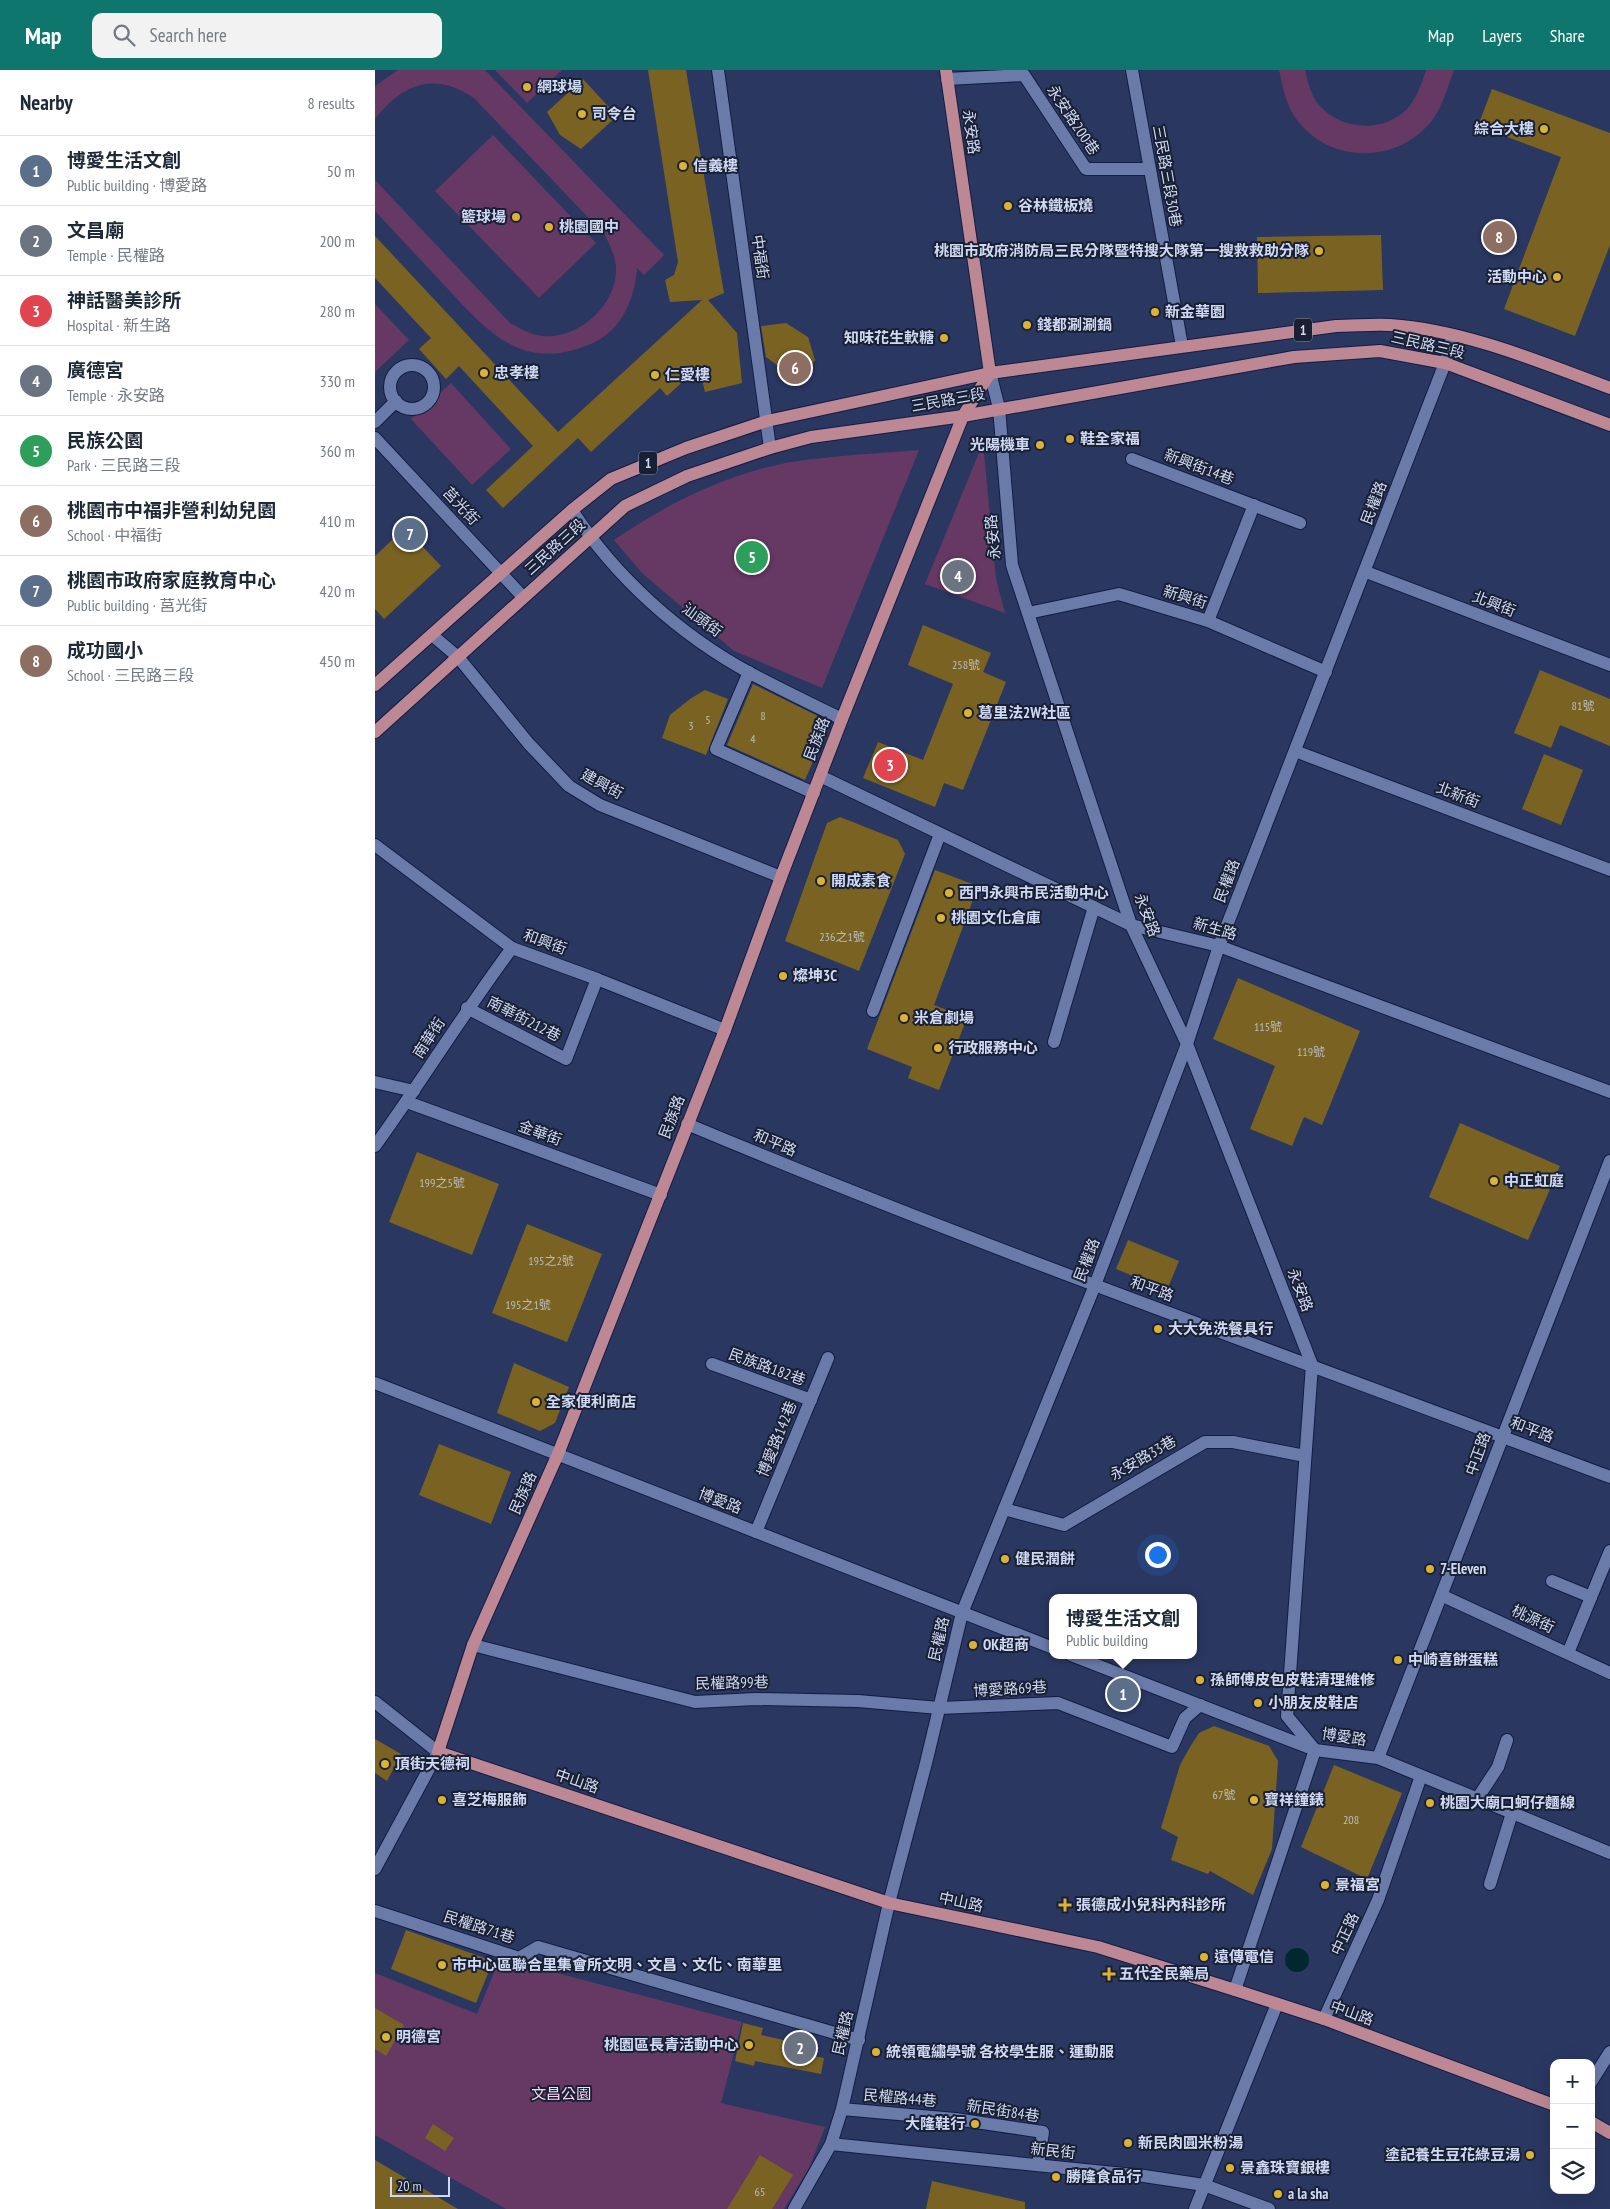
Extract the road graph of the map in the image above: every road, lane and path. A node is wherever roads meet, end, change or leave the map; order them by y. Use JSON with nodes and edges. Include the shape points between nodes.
{"nodes":[{"id":1,"x":718,"y":70,"type":"edge"},
{"id":2,"x":1132,"y":70,"type":"edge"},
{"id":3,"x":947,"y":75,"type":"edge"},
{"id":4,"x":1149,"y":170,"type":"junction"},
{"id":5,"x":1453,"y":335,"type":"junction"},
{"id":6,"x":1182,"y":346,"type":"junction"},
{"id":7,"x":1445,"y":363,"type":"junction"},
{"id":8,"x":990,"y":373,"type":"junction"},
{"id":9,"x":1610,"y":388,"type":"edge"},
{"id":10,"x":396,"y":401,"type":"dead end"},
{"id":11,"x":999,"y":408,"type":"junction"},
{"id":12,"x":963,"y":416,"type":"junction"},
{"id":13,"x":767,"y":421,"type":"junction"},
{"id":14,"x":375,"y":422,"type":"edge"},
{"id":15,"x":1610,"y":425,"type":"edge"},
{"id":16,"x":375,"y":438,"type":"edge"},
{"id":17,"x":770,"y":448,"type":"junction"},
{"id":18,"x":1132,"y":459,"type":"dead end"},
{"id":19,"x":1254,"y":505,"type":"junction"},
{"id":20,"x":572,"y":510,"type":"junction"},
{"id":21,"x":1300,"y":523,"type":"dead end"},
{"id":22,"x":589,"y":537,"type":"junction"},
{"id":23,"x":1365,"y":572,"type":"junction"},
{"id":24,"x":502,"y":574,"type":"junction"},
{"id":25,"x":523,"y":596,"type":"junction"},
{"id":26,"x":1028,"y":613,"type":"junction"},
{"id":27,"x":1207,"y":621,"type":"junction"},
{"id":28,"x":432,"y":635,"type":"junction"},
{"id":29,"x":458,"y":657,"type":"junction"},
{"id":30,"x":1610,"y":665,"type":"edge"},
{"id":31,"x":749,"y":672,"type":"junction"},
{"id":32,"x":1326,"y":672,"type":"junction"},
{"id":33,"x":375,"y":685,"type":"edge"},
{"id":34,"x":842,"y":719,"type":"junction"},
{"id":35,"x":375,"y":732,"type":"edge"},
{"id":36,"x":1295,"y":751,"type":"junction"},
{"id":37,"x":820,"y":776,"type":"junction"},
{"id":38,"x":814,"y":793,"type":"junction"},
{"id":39,"x":939,"y":834,"type":"junction"},
{"id":40,"x":375,"y":845,"type":"edge"},
{"id":41,"x":1610,"y":870,"type":"edge"},
{"id":42,"x":781,"y":877,"type":"junction"},
{"id":43,"x":1094,"y":907,"type":"junction"},
{"id":44,"x":1131,"y":925,"type":"junction"},
{"id":45,"x":1219,"y":946,"type":"junction"},
{"id":46,"x":512,"y":948,"type":"junction"},
{"id":47,"x":597,"y":979,"type":"junction"},
{"id":48,"x":467,"y":1008,"type":"junction"},
{"id":49,"x":873,"y":1011,"type":"dead end"},
{"id":50,"x":725,"y":1030,"type":"junction"},
{"id":51,"x":1054,"y":1042,"type":"dead end"},
{"id":52,"x":1187,"y":1044,"type":"junction"},
{"id":53,"x":375,"y":1082,"type":"edge"},
{"id":54,"x":414,"y":1091,"type":"junction"},
{"id":55,"x":1610,"y":1092,"type":"edge"},
{"id":56,"x":407,"y":1102,"type":"junction"},
{"id":57,"x":687,"y":1124,"type":"junction"},
{"id":58,"x":375,"y":1146,"type":"edge"},
{"id":59,"x":1610,"y":1161,"type":"edge"},
{"id":60,"x":661,"y":1195,"type":"junction"},
{"id":61,"x":1095,"y":1285,"type":"junction"},
{"id":62,"x":828,"y":1358,"type":"dead end"},
{"id":63,"x":712,"y":1364,"type":"dead end"},
{"id":64,"x":1312,"y":1365,"type":"junction"},
{"id":65,"x":375,"y":1383,"type":"edge"},
{"id":66,"x":811,"y":1400,"type":"junction"},
{"id":67,"x":1502,"y":1436,"type":"junction"},
{"id":68,"x":558,"y":1454,"type":"junction"},
{"id":69,"x":1305,"y":1456,"type":"junction"},
{"id":70,"x":1610,"y":1477,"type":"edge"},
{"id":71,"x":1004,"y":1509,"type":"junction"},
{"id":72,"x":756,"y":1532,"type":"junction"},
{"id":73,"x":1610,"y":1551,"type":"edge"},
{"id":74,"x":1552,"y":1581,"type":"dead end"},
{"id":75,"x":1443,"y":1596,"type":"junction"},
{"id":76,"x":1591,"y":1597,"type":"junction"},
{"id":77,"x":961,"y":1613,"type":"junction"},
{"id":78,"x":473,"y":1645,"type":"junction"},
{"id":79,"x":1049,"y":1646,"type":"edge"},
{"id":80,"x":1568,"y":1653,"type":"junction"},
{"id":81,"x":1081,"y":1659,"type":"edge"},
{"id":82,"x":1610,"y":1673,"type":"edge"},
{"id":83,"x":375,"y":1702,"type":"edge"},
{"id":84,"x":1200,"y":1705,"type":"junction"},
{"id":85,"x":939,"y":1708,"type":"junction"},
{"id":86,"x":1507,"y":1740,"type":"dead end"},
{"id":87,"x":1315,"y":1750,"type":"junction"},
{"id":88,"x":438,"y":1752,"type":"junction"},
{"id":89,"x":1378,"y":1758,"type":"junction"},
{"id":90,"x":1421,"y":1776,"type":"junction"},
{"id":91,"x":1477,"y":1799,"type":"junction"},
{"id":92,"x":1512,"y":1813,"type":"junction"},
{"id":93,"x":1610,"y":1853,"type":"edge"},
{"id":94,"x":375,"y":1869,"type":"edge"},
{"id":95,"x":1490,"y":1884,"type":"dead end"},
{"id":96,"x":889,"y":1903,"type":"junction"},
{"id":97,"x":375,"y":1911,"type":"edge"},
{"id":98,"x":1235,"y":1990,"type":"junction"},
{"id":99,"x":1277,"y":2004,"type":"junction"},
{"id":100,"x":1323,"y":2020,"type":"junction"},
{"id":101,"x":859,"y":2040,"type":"junction"},
{"id":102,"x":1610,"y":2052,"type":"edge"},
{"id":103,"x":1595,"y":2076,"type":"edge"},
{"id":104,"x":1551,"y":2104,"type":"edge"},
{"id":105,"x":842,"y":2109,"type":"junction"},
{"id":106,"x":955,"y":2119,"type":"joint"},
{"id":107,"x":1595,"y":2124,"type":"edge"},
{"id":108,"x":1610,"y":2133,"type":"edge"},
{"id":109,"x":831,"y":2144,"type":"junction"},
{"id":110,"x":1038,"y":2166,"type":"junction"},
{"id":111,"x":1203,"y":2185,"type":"junction"},
{"id":112,"x":794,"y":2209,"type":"edge"},
{"id":113,"x":1195,"y":2209,"type":"edge"},
{"id":114,"x":1269,"y":2209,"type":"edge"}],
"edges":[{"from":1,"to":13,"type":"street","name":"中福街"},
{"from":2,"to":4,"type":"street","name":"三民路三段30巷"},
{"from":3,"to":4,"type":"street","name":"永安路200巷","via":[[1023,75],[1086,169]]},
{"from":3,"to":8,"type":"main road","name":"永安路"},
{"from":4,"to":6,"type":"street","name":"三民路三段30巷"},
{"from":5,"to":6,"type":"main road","name":"三民路三段","number":"1","via":[[1390,325],[1336,326]]},
{"from":5,"to":7,"type":"street","name":"民權路"},
{"from":5,"to":9,"type":"main road","name":"三民路三段","number":"1","via":[[1541,362]]},
{"from":6,"to":8,"type":"main road","name":"三民路三段","number":"1"},
{"from":7,"to":11,"type":"main road","name":"三民路三段","number":"1","via":[[1380,351],[1295,357]]},
{"from":7,"to":15,"type":"main road","name":"三民路三段","number":"1"},
{"from":7,"to":23,"type":"street","name":"民權路"},
{"from":8,"to":11,"type":"street","name":"永安路"},
{"from":8,"to":12,"type":"main road","name":"民族路"},
{"from":8,"to":13,"type":"main road","name":"三民路三段","number":"1"},
{"from":10,"to":14,"type":"street"},
{"from":11,"to":12,"type":"main road","name":"三民路三段","number":"1"},
{"from":11,"to":26,"type":"street","name":"永安路","via":[[1012,565]]},
{"from":12,"to":17,"type":"main road","name":"三民路三段","number":"1","via":[[811,437]]},
{"from":12,"to":34,"type":"main road","name":"民族路"},
{"from":13,"to":17,"type":"street","name":"中福街"},
{"from":13,"to":20,"type":"main road","name":"三民路三段","number":"1","via":[[686,448],[611,479]]},
{"from":16,"to":24,"type":"street","name":"莒光街"},
{"from":17,"to":22,"type":"main road","name":"三民路三段","number":"1","via":[[687,476],[625,506]]},
{"from":18,"to":19,"type":"street","name":"新興街14巷"},
{"from":19,"to":21,"type":"street","name":"新興街14巷"},
{"from":19,"to":27,"type":"street"},
{"from":20,"to":22,"type":"street","name":"汕頭街"},
{"from":20,"to":24,"type":"main road","name":"三民路三段","number":"1"},
{"from":22,"to":25,"type":"main road","name":"三民路三段","number":"1"},
{"from":22,"to":31,"type":"street","name":"汕頭街","via":[[622,576],[654,604],[690,633]]},
{"from":23,"to":30,"type":"street","name":"北興街"},
{"from":23,"to":32,"type":"street","name":"民權路"},
{"from":24,"to":25,"type":"street","name":"莒光街"},
{"from":24,"to":28,"type":"main road","name":"三民路三段","number":"1"},
{"from":25,"to":29,"type":"main road","name":"三民路三段","number":"1"},
{"from":26,"to":27,"type":"street","name":"新興街","via":[[1119,594]]},
{"from":26,"to":44,"type":"street","name":"永安路"},
{"from":27,"to":32,"type":"street","name":"新興街"},
{"from":28,"to":29,"type":"street","name":"建興街"},
{"from":28,"to":33,"type":"main road","name":"三民路三段","number":"1"},
{"from":29,"to":35,"type":"main road","name":"三民路三段","number":"1"},
{"from":29,"to":42,"type":"street","name":"建興街","via":[[529,744],[569,786],[600,804]]},
{"from":31,"to":34,"type":"street","name":"汕頭街"},
{"from":31,"to":38,"type":"street","via":[[716,749]]},
{"from":32,"to":36,"type":"street","name":"民權路"},
{"from":34,"to":37,"type":"main road","name":"民族路"},
{"from":36,"to":41,"type":"street","name":"北新街"},
{"from":36,"to":45,"type":"street","name":"民權路"},
{"from":37,"to":38,"type":"main road","name":"民族路"},
{"from":37,"to":39,"type":"street","name":"新生路"},
{"from":38,"to":42,"type":"main road","name":"民族路"},
{"from":39,"to":43,"type":"street","name":"新生路"},
{"from":39,"to":49,"type":"street"},
{"from":40,"to":46,"type":"street","name":"和興街"},
{"from":42,"to":50,"type":"main road","name":"民族路"},
{"from":43,"to":44,"type":"street","name":"新生路"},
{"from":43,"to":51,"type":"street"},
{"from":44,"to":45,"type":"street","name":"新生路"},
{"from":44,"to":52,"type":"street","name":"永安路"},
{"from":45,"to":52,"type":"street","name":"民權路"},
{"from":45,"to":55,"type":"street","name":"新生路"},
{"from":46,"to":47,"type":"street","name":"和興街"},
{"from":46,"to":48,"type":"street","name":"南華街"},
{"from":47,"to":48,"type":"street","name":"南華街212巷","via":[[565,1059]]},
{"from":47,"to":50,"type":"street","name":"和興街"},
{"from":48,"to":54,"type":"street","name":"南華街"},
{"from":50,"to":57,"type":"main road","name":"民族路"},
{"from":52,"to":61,"type":"street","name":"民權路"},
{"from":52,"to":64,"type":"street","name":"永安路"},
{"from":53,"to":54,"type":"street"},
{"from":54,"to":56,"type":"street","name":"南華街"},
{"from":56,"to":58,"type":"street","name":"南華街"},
{"from":56,"to":60,"type":"street","name":"金華街"},
{"from":57,"to":60,"type":"main road","name":"民族路"},
{"from":57,"to":61,"type":"street","name":"和平路","via":[[817,1178]]},
{"from":59,"to":67,"type":"street","name":"中正路"},
{"from":60,"to":68,"type":"main road","name":"民族路"},
{"from":61,"to":64,"type":"street","name":"和平路"},
{"from":61,"to":71,"type":"street","name":"民權路"},
{"from":62,"to":66,"type":"street","name":"博愛路142巷"},
{"from":63,"to":66,"type":"street","name":"民族路182巷"},
{"from":64,"to":67,"type":"street","name":"和平路"},
{"from":64,"to":69,"type":"street","name":"永安路"},
{"from":65,"to":68,"type":"street","name":"博愛路"},
{"from":66,"to":72,"type":"street","name":"博愛路142巷"},
{"from":67,"to":70,"type":"street","name":"和平路"},
{"from":67,"to":75,"type":"street","name":"中正路"},
{"from":68,"to":72,"type":"street","name":"博愛路"},
{"from":68,"to":78,"type":"main road","name":"民族路"},
{"from":69,"to":71,"type":"street","name":"永安路33巷","via":[[1233,1442],[1205,1442],[1064,1525]]},
{"from":69,"to":87,"type":"street","name":"永安路","via":[[1287,1716]]},
{"from":71,"to":77,"type":"street","name":"民權路"},
{"from":72,"to":77,"type":"street","name":"博愛路"},
{"from":73,"to":76,"type":"street"},
{"from":74,"to":76,"type":"street"},
{"from":75,"to":80,"type":"street","name":"桃源街"},
{"from":75,"to":89,"type":"street","name":"中正路"},
{"from":76,"to":80,"type":"street"},
{"from":77,"to":79,"type":"street","name":"博愛路"},
{"from":77,"to":85,"type":"street","name":"民權路"},
{"from":78,"to":85,"type":"street","name":"民權路99巷","via":[[695,1702],[755,1698]]},
{"from":78,"to":88,"type":"main road","name":"民族路"},
{"from":80,"to":82,"type":"street","name":"桃源街"},
{"from":81,"to":84,"type":"street","name":"博愛路"},
{"from":83,"to":88,"type":"street","name":"中山路"},
{"from":84,"to":85,"type":"street","name":"博愛路69巷","via":[[1185,1718],[1172,1747],[1058,1703]]},
{"from":84,"to":87,"type":"street","name":"博愛路"},
{"from":85,"to":96,"type":"street","name":"民權路"},
{"from":86,"to":91,"type":"street","via":[[1498,1767]]},
{"from":87,"to":89,"type":"street","name":"博愛路"},
{"from":87,"to":98,"type":"street"},
{"from":88,"to":94,"type":"street","name":"民族路"},
{"from":88,"to":96,"type":"main road","name":"中山路"},
{"from":89,"to":90,"type":"street","name":"博愛路"},
{"from":90,"to":91,"type":"street","name":"博愛路"},
{"from":90,"to":100,"type":"street","name":"中正路","via":[[1378,1900]]},
{"from":91,"to":92,"type":"street","name":"博愛路"},
{"from":92,"to":93,"type":"street","name":"博愛路"},
{"from":92,"to":95,"type":"street"},
{"from":96,"to":98,"type":"main road","name":"中山路","via":[[1099,1947]]},
{"from":96,"to":101,"type":"street","name":"民權路"},
{"from":97,"to":101,"type":"street","name":"民權路71巷","via":[[519,1958],[538,1947]]},
{"from":98,"to":99,"type":"main road","name":"中山路"},
{"from":99,"to":100,"type":"main road","name":"中山路"},
{"from":99,"to":111,"type":"street"},
{"from":100,"to":104,"type":"main road","name":"中山路"},
{"from":101,"to":105,"type":"street","name":"民權路"},
{"from":102,"to":103,"type":"street"},
{"from":105,"to":106,"type":"street","name":"民權路44巷"},
{"from":105,"to":109,"type":"street","name":"民權路"},
{"from":106,"to":110,"type":"street","name":"新民街84巷","via":[[1043,2132]]},
{"from":107,"to":108,"type":"main road"},
{"from":109,"to":110,"type":"street","name":"新民街"},
{"from":109,"to":112,"type":"street","name":"民權路"},
{"from":110,"to":111,"type":"street","name":"新民街"},
{"from":111,"to":113,"type":"street"},
{"from":111,"to":114,"type":"street","name":"新民街"}]}
